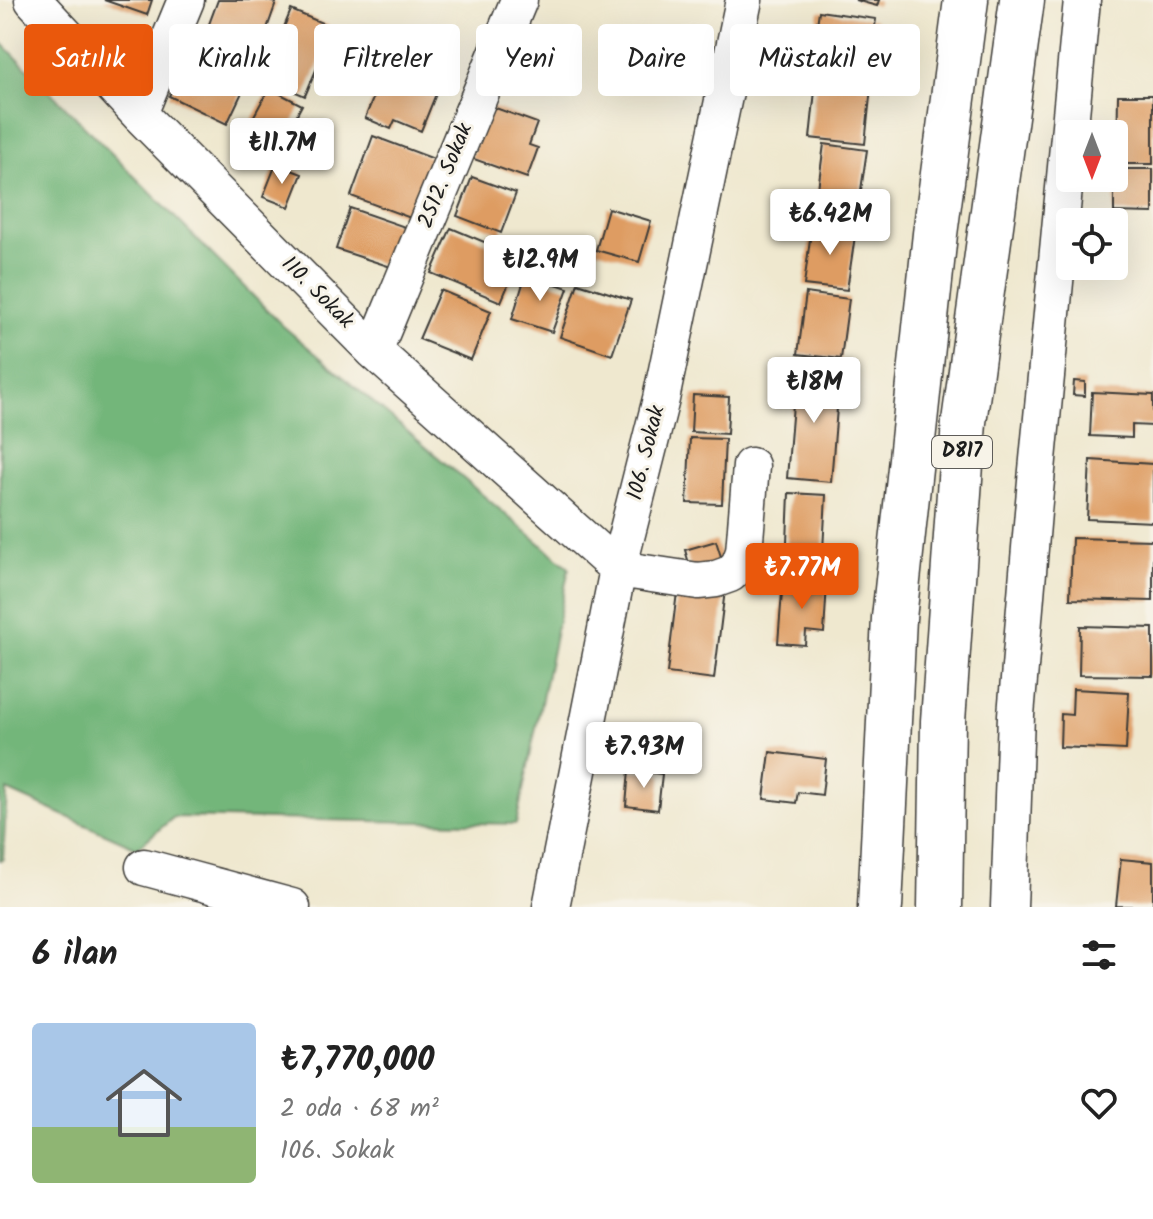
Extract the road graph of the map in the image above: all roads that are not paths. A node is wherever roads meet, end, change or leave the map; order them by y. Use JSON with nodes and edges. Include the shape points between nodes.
{"nodes":[{"id":1,"x":33,"y":0,"type":"edge"},
{"id":2,"x":186,"y":0,"type":"edge"},
{"id":3,"x":519,"y":0,"type":"edge"},
{"id":4,"x":744,"y":0,"type":"edge"},
{"id":5,"x":966,"y":0,"type":"edge"},
{"id":6,"x":1022,"y":0,"type":"edge"},
{"id":7,"x":1082,"y":0,"type":"edge"},
{"id":8,"x":139,"y":114,"type":"junction"},
{"id":9,"x":374,"y":351,"type":"junction"},
{"id":10,"x":751,"y":466,"type":"dead end"},
{"id":11,"x":618,"y":569,"type":"junction"},
{"id":12,"x":144,"y":867,"type":"dead end"},
{"id":13,"x":292,"y":907,"type":"edge"},
{"id":14,"x":551,"y":907,"type":"edge"},
{"id":15,"x":880,"y":907,"type":"edge"},
{"id":16,"x":940,"y":907,"type":"edge"},
{"id":17,"x":1009,"y":907,"type":"edge"}],
"edges":[{"from":1,"to":8,"type":"street","name":"110. Sokak"},
{"from":2,"to":8,"type":"street"},
{"from":3,"to":9,"type":"street","name":"2512. Sokak"},
{"from":4,"to":11,"type":"street","name":"106. Sokak","via":[[661,399]]},
{"from":5,"to":15,"type":"highway","number":"D817","via":[[894,618]]},
{"from":6,"to":16,"type":"highway","number":"D817","via":[[964,422],[943,721]]},
{"from":7,"to":17,"type":"street","via":[[1017,699]]},
{"from":8,"to":9,"type":"street","name":"110. Sokak"},
{"from":9,"to":11,"type":"street","name":"110. Sokak"},
{"from":10,"to":11,"type":"street","via":[[744,552],[730,574],[698,581]]},
{"from":11,"to":14,"type":"street","name":"106. Sokak"},
{"from":12,"to":13,"type":"street"}]}
